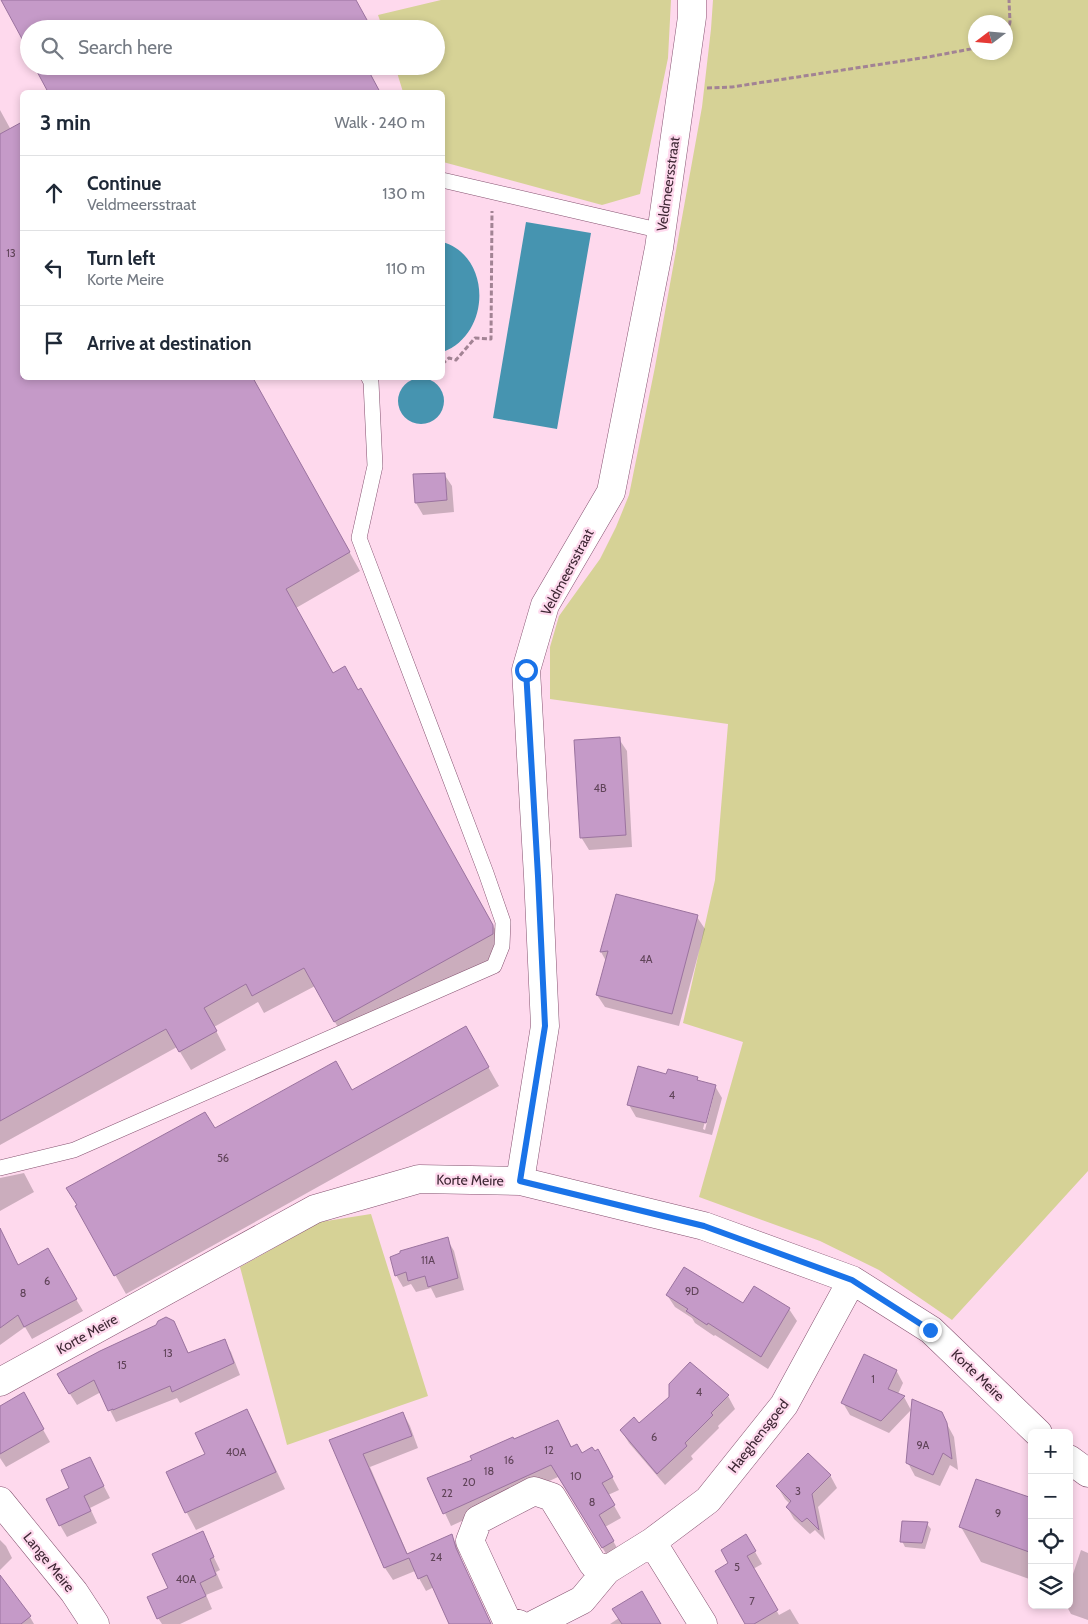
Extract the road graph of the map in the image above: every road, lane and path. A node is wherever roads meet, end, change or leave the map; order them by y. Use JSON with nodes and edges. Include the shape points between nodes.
{"nodes":[{"id":1,"x":692,"y":0,"type":"edge"},
{"id":2,"x":1009,"y":0,"type":"edge"},
{"id":3,"x":1010,"y":15,"type":"edge"},
{"id":4,"x":968,"y":50,"type":"edge"},
{"id":5,"x":682,"y":89,"type":"junction"},
{"id":6,"x":445,"y":181,"type":"edge"},
{"id":7,"x":492,"y":202,"type":"dead end"},
{"id":8,"x":662,"y":231,"type":"junction"},
{"id":9,"x":445,"y":361,"type":"edge"},
{"id":10,"x":370,"y":380,"type":"edge"},
{"id":11,"x":0,"y":1168,"type":"edge"},
{"id":12,"x":520,"y":1181,"type":"junction"},
{"id":13,"x":852,"y":1280,"type":"junction"},
{"id":14,"x":0,"y":1382,"type":"edge"},
{"id":15,"x":1034,"y":1429,"type":"edge"},
{"id":16,"x":1073,"y":1462,"type":"edge"},
{"id":17,"x":1088,"y":1473,"type":"edge"},
{"id":18,"x":0,"y":1501,"type":"edge"},
{"id":19,"x":652,"y":1542,"type":"junction"},
{"id":20,"x":607,"y":1570,"type":"junction"},
{"id":21,"x":95,"y":1624,"type":"edge"},
{"id":22,"x":519,"y":1624,"type":"edge"},
{"id":23,"x":535,"y":1624,"type":"edge"},
{"id":24,"x":703,"y":1624,"type":"edge"}],
"edges":[{"from":1,"to":5,"type":"street","name":"Veldmeersstraat"},
{"from":2,"to":3,"type":"path"},
{"from":4,"to":5,"type":"path","via":[[732,86]]},
{"from":5,"to":8,"type":"street","name":"Veldmeersstraat"},
{"from":6,"to":8,"type":"lane"},
{"from":7,"to":9,"type":"path","via":[[491,339],[475,338],[456,360],[449,358]]},
{"from":8,"to":12,"type":"street","name":"Veldmeersstraat","via":[[611,492],[546,606],[526,670],[545,1026]]},
{"from":10,"to":11,"type":"lane","via":[[375,466],[359,538],[503,922],[502,946],[494,966],[74,1150]]},
{"from":12,"to":13,"type":"street","name":"Korte Meire","via":[[704,1226]]},
{"from":12,"to":14,"type":"street","name":"Korte Meire","via":[[419,1179],[315,1209]]},
{"from":13,"to":15,"type":"street","name":"Korte Meire","via":[[930,1330]]},
{"from":13,"to":19,"type":"street","name":"Haeghensgoed","via":[[784,1406],[708,1500]]},
{"from":16,"to":17,"type":"street"},
{"from":18,"to":21,"type":"street","name":"Lange Meire","via":[[74,1592]]},
{"from":19,"to":20,"type":"street","name":"Haeghensgoed"},
{"from":19,"to":24,"type":"street"},
{"from":20,"to":22,"type":"street","via":[[593,1564],[552,1497],[534,1492],[478,1520],[470,1541],[507,1621]]},
{"from":20,"to":23,"type":"street","name":"Haeghensgoed","via":[[582,1600]]}]}
